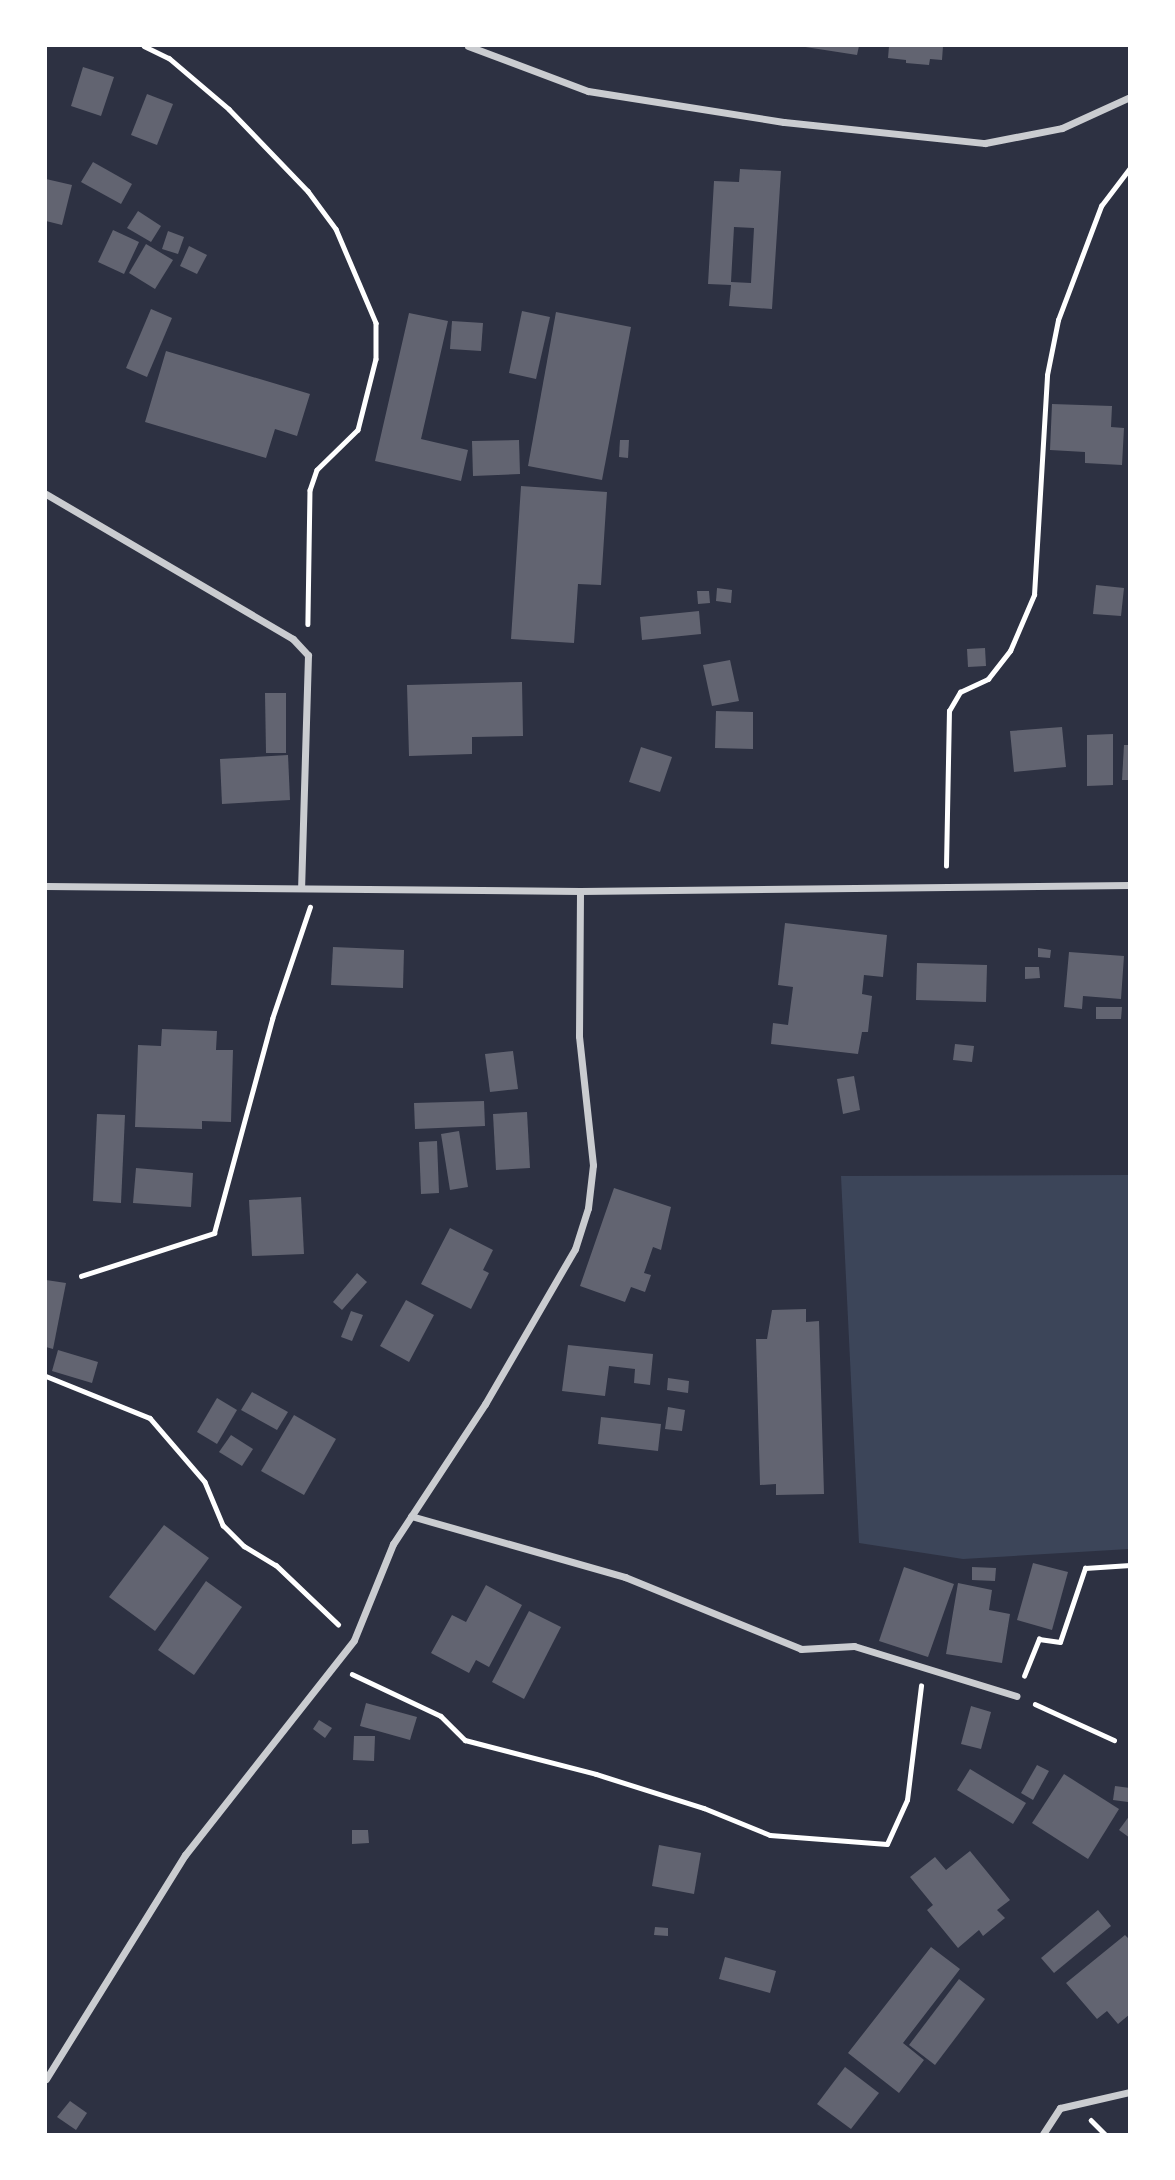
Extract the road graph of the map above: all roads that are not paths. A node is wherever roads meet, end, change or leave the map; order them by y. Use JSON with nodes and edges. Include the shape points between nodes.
{"nodes":[{"id":1,"x":468,"y":46,"type":"edge"},
{"id":2,"x":1129,"y":97,"type":"edge"},
{"id":3,"x":46,"y":494,"type":"edge"},
{"id":4,"x":1129,"y":885,"type":"edge"},
{"id":5,"x":46,"y":886,"type":"edge"},
{"id":6,"x":301,"y":886,"type":"junction"},
{"id":7,"x":580,"y":891,"type":"junction"},
{"id":8,"x":411,"y":1516,"type":"junction"},
{"id":9,"x":1017,"y":1696,"type":"road end"},
{"id":10,"x":46,"y":2079,"type":"edge"},
{"id":11,"x":1129,"y":2092,"type":"edge"},
{"id":12,"x":1043,"y":2134,"type":"edge"}],
"edges":[{"from":1,"to":2,"type":"street","via":[[588,91],[783,122],[985,143],[1062,128]]},
{"from":3,"to":6,"type":"street","via":[[293,639],[308,655]]},
{"from":4,"to":7,"type":"street"},
{"from":5,"to":6,"type":"street"},
{"from":6,"to":7,"type":"street"},
{"from":7,"to":8,"type":"street","via":[[579,1036],[593,1165],[588,1208],[575,1249],[559,1278],[485,1404]]},
{"from":8,"to":9,"type":"street","via":[[625,1577],[801,1649],[854,1646]]},
{"from":8,"to":10,"type":"street","via":[[393,1544],[354,1640],[185,1854]]},
{"from":11,"to":12,"type":"street","via":[[1060,2108]]}]}
